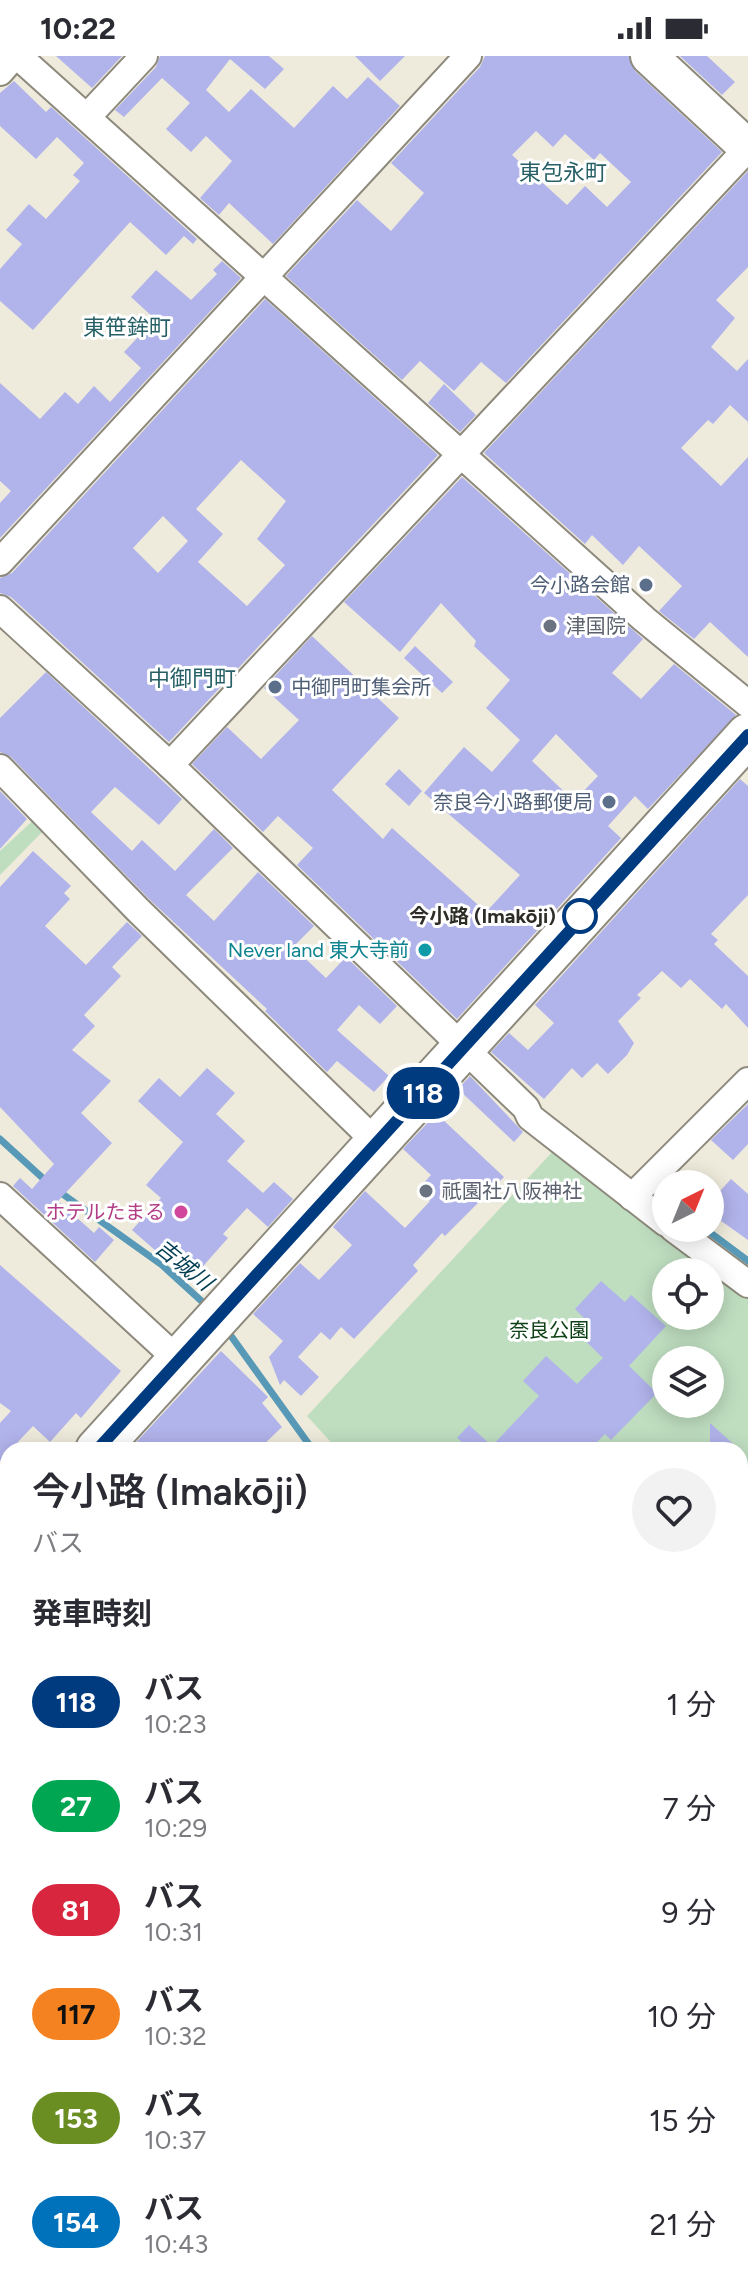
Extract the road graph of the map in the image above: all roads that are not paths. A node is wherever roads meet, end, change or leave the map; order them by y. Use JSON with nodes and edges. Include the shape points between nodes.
{"nodes":[{"id":1,"x":16,"y":56,"type":"edge"},
{"id":2,"x":144,"y":56,"type":"edge"},
{"id":3,"x":468,"y":56,"type":"edge"},
{"id":4,"x":649,"y":56,"type":"edge"},
{"id":5,"x":0,"y":72,"type":"edge"},
{"id":6,"x":87,"y":117,"type":"junction"},
{"id":7,"x":748,"y":148,"type":"edge"},
{"id":8,"x":266,"y":278,"type":"junction"},
{"id":9,"x":461,"y":454,"type":"junction"},
{"id":10,"x":0,"y":562,"type":"edge"},
{"id":11,"x":0,"y":609,"type":"edge"},
{"id":12,"x":748,"y":704,"type":"edge"},
{"id":13,"x":748,"y":735,"type":"edge"},
{"id":14,"x":170,"y":765,"type":"junction"},
{"id":15,"x":0,"y":768,"type":"edge"},
{"id":16,"x":463,"y":1049,"type":"junction"},
{"id":17,"x":748,"y":1081,"type":"edge"},
{"id":18,"x":377,"y":1143,"type":"junction"},
{"id":19,"x":0,"y":1196,"type":"edge"},
{"id":20,"x":632,"y":1197,"type":"junction"},
{"id":21,"x":652,"y":1212,"type":"edge"},
{"id":22,"x":692,"y":1242,"type":"edge"},
{"id":23,"x":748,"y":1284,"type":"edge"},
{"id":24,"x":178,"y":1360,"type":"junction"},
{"id":25,"x":104,"y":1442,"type":"edge"}],
"edges":[{"from":1,"to":5,"type":"street"},
{"from":1,"to":6,"type":"street"},
{"from":2,"to":6,"type":"street"},
{"from":3,"to":8,"type":"street"},
{"from":4,"to":7,"type":"main road"},
{"from":6,"to":8,"type":"street"},
{"from":7,"to":9,"type":"street"},
{"from":8,"to":9,"type":"street"},
{"from":8,"to":10,"type":"street"},
{"from":9,"to":12,"type":"street","via":[[644,619]]},
{"from":9,"to":14,"type":"street"},
{"from":11,"to":14,"type":"street"},
{"from":13,"to":16,"type":"highway"},
{"from":14,"to":16,"type":"street"},
{"from":15,"to":18,"type":"street"},
{"from":16,"to":18,"type":"highway"},
{"from":16,"to":20,"type":"street","via":[[530,1117]]},
{"from":17,"to":20,"type":"street"},
{"from":18,"to":24,"type":"highway"},
{"from":19,"to":24,"type":"street"},
{"from":20,"to":21,"type":"street"},
{"from":22,"to":23,"type":"street"},
{"from":24,"to":25,"type":"highway"}]}
